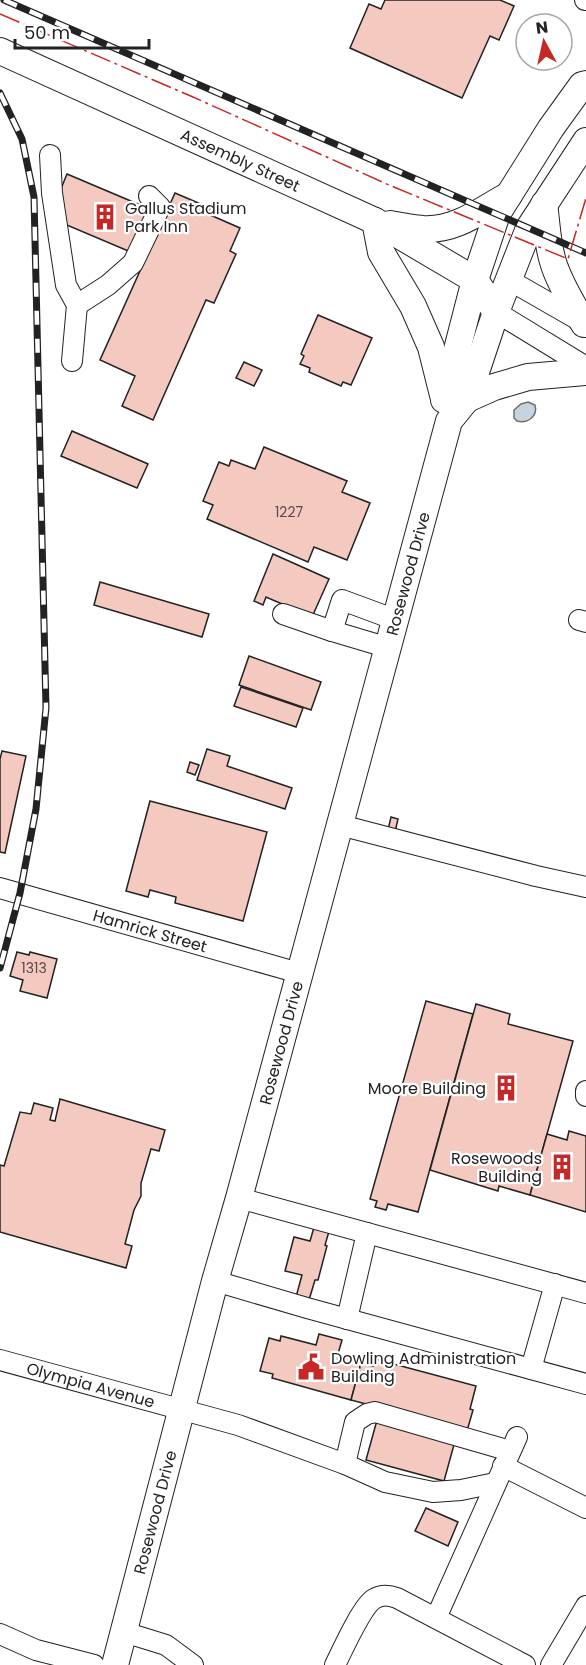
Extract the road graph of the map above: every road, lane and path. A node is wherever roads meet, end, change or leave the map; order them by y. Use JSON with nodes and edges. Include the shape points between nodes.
{"nodes":[{"id":1,"x":0,"y":51,"type":"edge"},
{"id":2,"x":586,"y":84,"type":"edge"},
{"id":3,"x":586,"y":141,"type":"edge"},
{"id":4,"x":50,"y":155,"type":"dead end"},
{"id":5,"x":509,"y":195,"type":"junction"},
{"id":6,"x":149,"y":196,"type":"dead end"},
{"id":7,"x":544,"y":204,"type":"junction"},
{"id":8,"x":375,"y":221,"type":"junction"},
{"id":9,"x":475,"y":280,"type":"junction"},
{"id":10,"x":509,"y":280,"type":"junction"},
{"id":11,"x":77,"y":305,"type":"junction"},
{"id":12,"x":496,"y":312,"type":"junction"},
{"id":13,"x":585,"y":324,"type":"edge"},
{"id":14,"x":72,"y":361,"type":"dead end"},
{"id":15,"x":586,"y":367,"type":"edge"},
{"id":16,"x":586,"y":372,"type":"edge"},
{"id":17,"x":454,"y":407,"type":"junction"},
{"id":18,"x":283,"y":614,"type":"dead end"},
{"id":19,"x":396,"y":620,"type":"junction"},
{"id":20,"x":332,"y":632,"type":"junction"},
{"id":21,"x":389,"y":648,"type":"junction"},
{"id":22,"x":340,"y":825,"type":"junction"},
{"id":23,"x":0,"y":888,"type":"edge"},
{"id":24,"x":586,"y":888,"type":"edge"},
{"id":25,"x":299,"y":973,"type":"junction"},
{"id":26,"x":586,"y":1091,"type":"edge"},
{"id":27,"x":586,"y":1096,"type":"edge"},
{"id":28,"x":239,"y":1198,"type":"junction"},
{"id":29,"x":367,"y":1233,"type":"junction"},
{"id":30,"x":215,"y":1281,"type":"junction"},
{"id":31,"x":555,"y":1284,"type":"junction"},
{"id":32,"x":586,"y":1293,"type":"edge"},
{"id":33,"x":347,"y":1319,"type":"junction"},
{"id":34,"x":0,"y":1360,"type":"edge"},
{"id":35,"x":531,"y":1369,"type":"junction"},
{"id":36,"x":586,"y":1384,"type":"edge"},
{"id":37,"x":182,"y":1412,"type":"junction"},
{"id":38,"x":506,"y":1459,"type":"junction"},
{"id":39,"x":345,"y":1464,"type":"junction"},
{"id":40,"x":586,"y":1508,"type":"edge"},
{"id":41,"x":586,"y":1606,"type":"edge"},
{"id":42,"x":436,"y":1618,"type":"junction"},
{"id":43,"x":124,"y":1632,"type":"junction"},
{"id":44,"x":0,"y":1634,"type":"edge"},
{"id":45,"x":94,"y":1665,"type":"edge"},
{"id":46,"x":115,"y":1665,"type":"edge"},
{"id":47,"x":193,"y":1665,"type":"edge"},
{"id":48,"x":334,"y":1665,"type":"edge"},
{"id":49,"x":525,"y":1665,"type":"edge"},
{"id":50,"x":551,"y":1665,"type":"edge"}],
"edges":[{"from":1,"to":8,"type":"main road","name":"Assembly Street"},
{"from":2,"to":5,"type":"main road","name":"Rosewood Drive","via":[[551,129]]},
{"from":3,"to":7,"type":"main road","name":"Rosewood Drive"},
{"from":4,"to":11,"type":"street","via":[[66,285]]},
{"from":5,"to":8,"type":"main road","via":[[450,226],[424,229]]},
{"from":5,"to":9,"type":"main road","name":"Rosewood Drive","via":[[497,214]]},
{"from":6,"to":11,"type":"street","via":[[160,207],[132,263]]},
{"from":7,"to":10,"type":"main road","name":"Rosewood Drive","via":[[529,228]]},
{"from":7,"to":13,"type":"main road","via":[[553,263]]},
{"from":8,"to":9,"type":"main road","name":"Assembly Street"},
{"from":8,"to":17,"type":"main road","via":[[381,252],[413,306]]},
{"from":9,"to":10,"type":"main road"},
{"from":9,"to":12,"type":"main road","name":"Assembly Street"},
{"from":9,"to":17,"type":"main road","name":"Rosewood Drive"},
{"from":10,"to":12,"type":"main road","name":"Rosewood Drive"},
{"from":10,"to":13,"type":"street"},
{"from":11,"to":14,"type":"street"},
{"from":12,"to":15,"type":"street"},
{"from":12,"to":17,"type":"main road","name":"Rosewood Drive"},
{"from":16,"to":17,"type":"main road","via":[[528,377],[494,387]]},
{"from":17,"to":19,"type":"main road","name":"Rosewood Drive"},
{"from":18,"to":20,"type":"street"},
{"from":19,"to":20,"type":"street","via":[[342,600]]},
{"from":19,"to":21,"type":"main road","name":"Rosewood Drive"},
{"from":20,"to":21,"type":"street"},
{"from":21,"to":22,"type":"main road","name":"Rosewood Drive"},
{"from":22,"to":24,"type":"street"},
{"from":22,"to":25,"type":"main road","name":"Rosewood Drive"},
{"from":23,"to":25,"type":"street","name":"Hamrick Street"},
{"from":25,"to":28,"type":"main road","name":"Rosewood Drive"},
{"from":26,"to":27,"type":"street"},
{"from":28,"to":29,"type":"street"},
{"from":28,"to":30,"type":"main road","name":"Rosewood Drive"},
{"from":29,"to":31,"type":"street"},
{"from":29,"to":33,"type":"street"},
{"from":30,"to":33,"type":"street"},
{"from":30,"to":37,"type":"main road","name":"Rosewood Drive"},
{"from":31,"to":32,"type":"street"},
{"from":31,"to":35,"type":"street"},
{"from":33,"to":35,"type":"street"},
{"from":34,"to":37,"type":"street","name":"Olympia Avenue"},
{"from":35,"to":36,"type":"street"},
{"from":37,"to":39,"type":"street","name":"Olympia Avenue","via":[[238,1425]]},
{"from":37,"to":43,"type":"main road","name":"Rosewood Drive"},
{"from":38,"to":39,"type":"street","name":"Olympia Avenue","via":[[461,1490],[433,1492],[384,1482]]},
{"from":38,"to":39,"type":"street","via":[[375,1412],[355,1422]]},
{"from":38,"to":40,"type":"street"},
{"from":38,"to":42,"type":"street"},
{"from":41,"to":50,"type":"street"},
{"from":42,"to":48,"type":"street","via":[[392,1596],[376,1597]]},
{"from":42,"to":49,"type":"street"},
{"from":43,"to":46,"type":"main road","name":"Rosewood Drive"},
{"from":43,"to":47,"type":"street","via":[[166,1645]]},
{"from":44,"to":45,"type":"street","via":[[36,1650]]}]}
